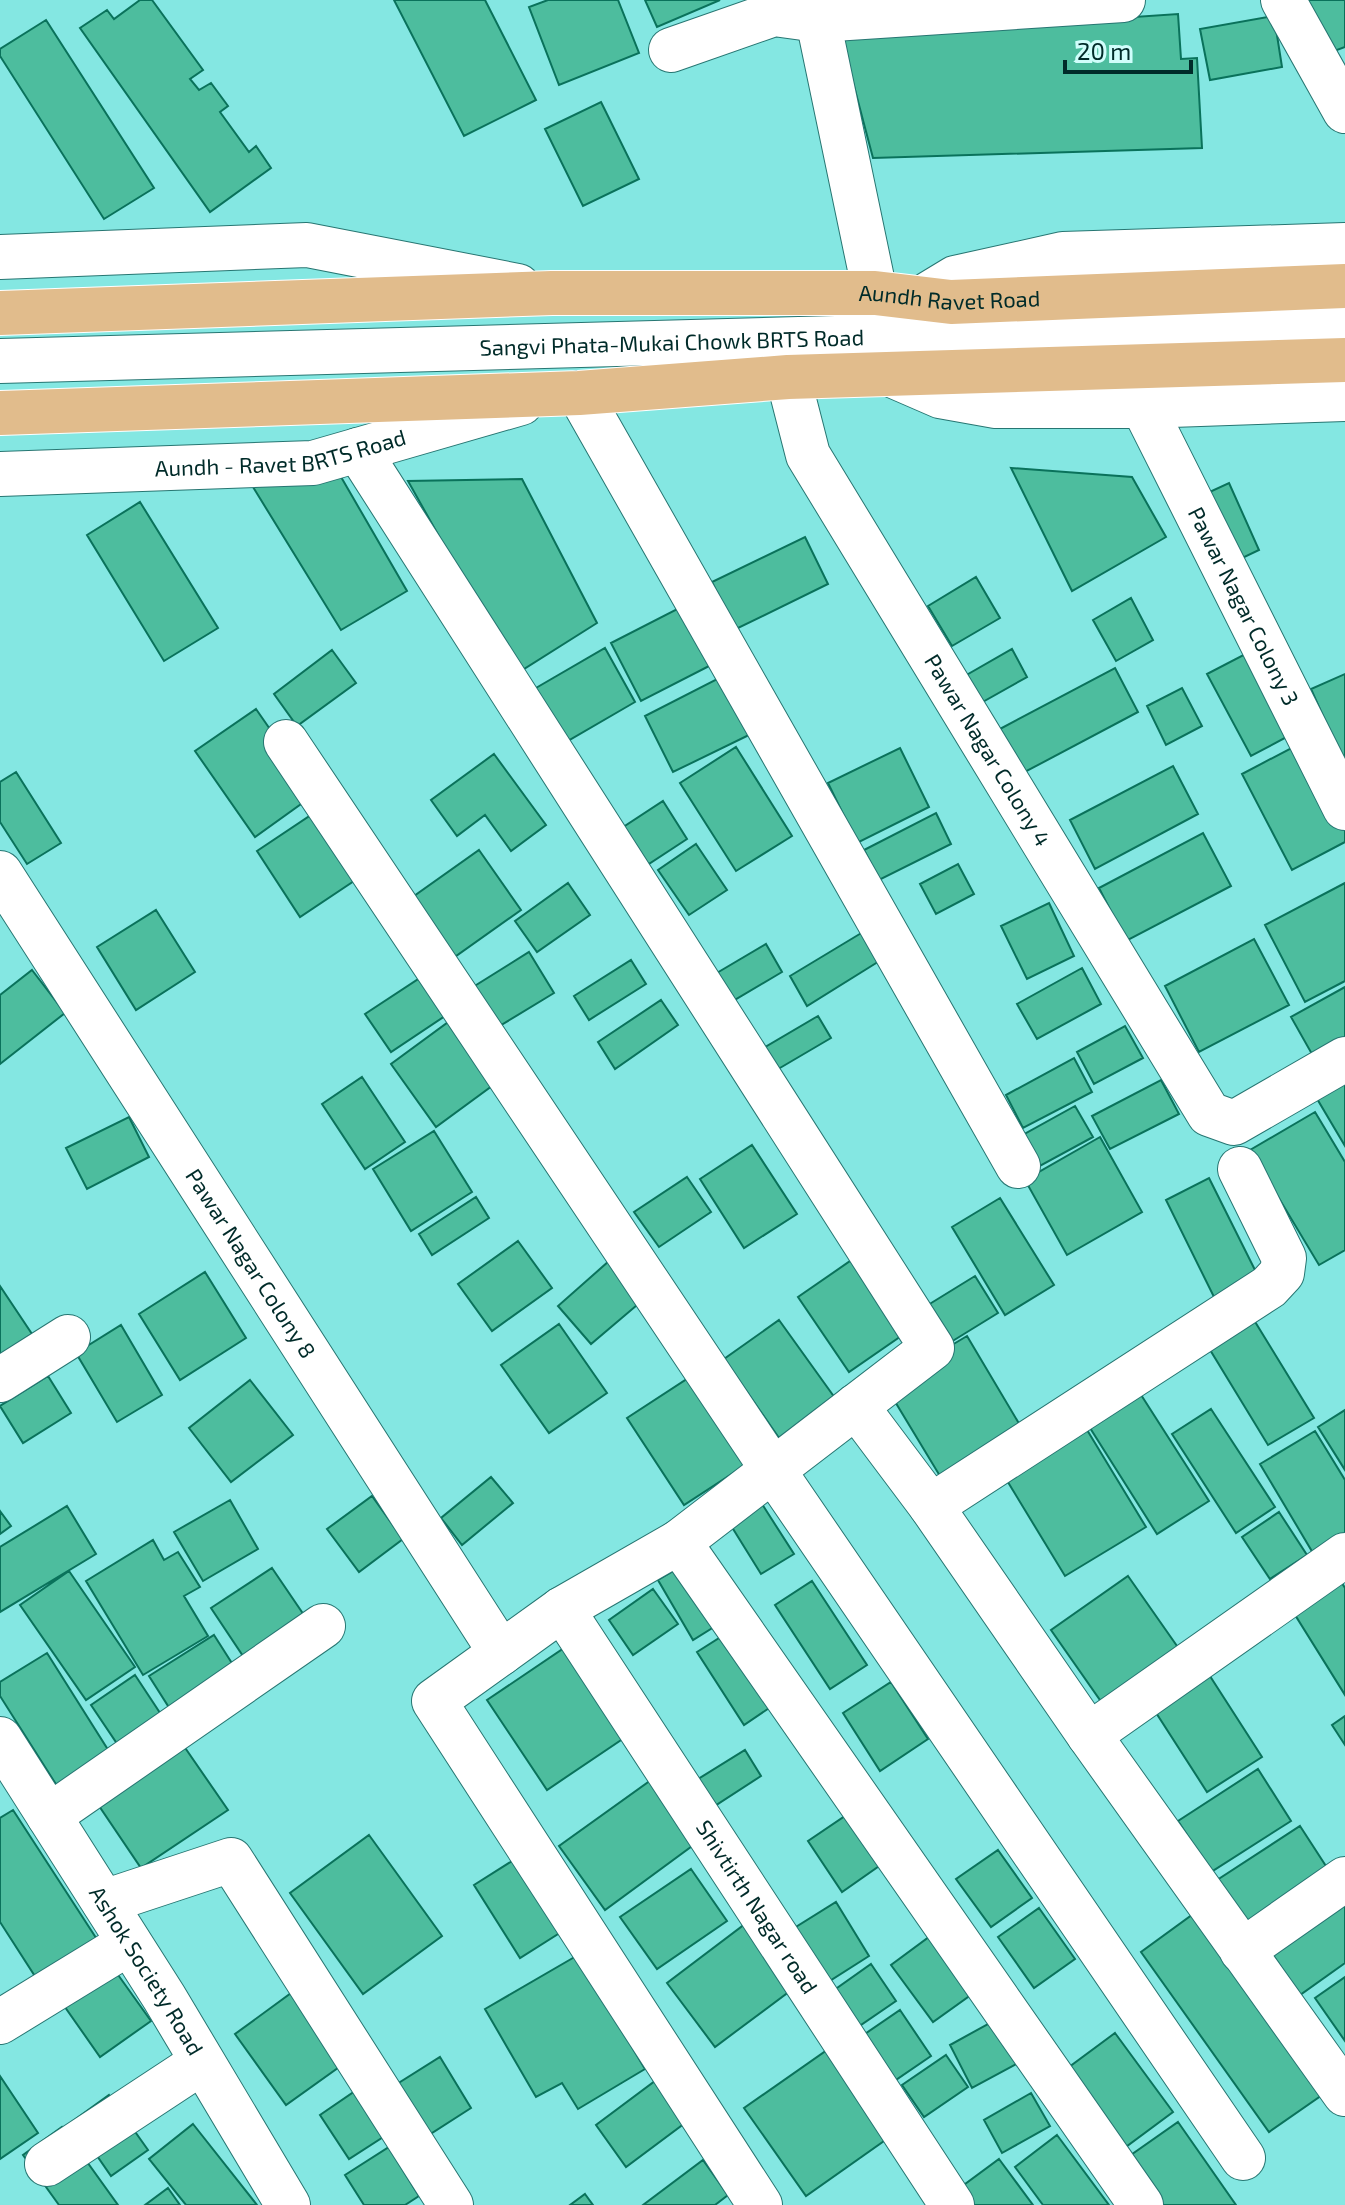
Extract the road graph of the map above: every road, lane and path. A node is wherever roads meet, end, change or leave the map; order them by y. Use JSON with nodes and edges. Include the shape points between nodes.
{"nodes":[{"id":1,"x":1123,"y":0,"type":"edge"},
{"id":2,"x":1283,"y":0,"type":"edge"},
{"id":3,"x":772,"y":7,"type":"edge"},
{"id":4,"x":818,"y":20,"type":"junction"},
{"id":5,"x":671,"y":50,"type":"dead end"},
{"id":6,"x":1345,"y":111,"type":"edge"},
{"id":7,"x":1345,"y":245,"type":"edge"},
{"id":8,"x":0,"y":257,"type":"edge"},
{"id":9,"x":1345,"y":286,"type":"edge"},
{"id":10,"x":552,"y":293,"type":"junction"},
{"id":11,"x":875,"y":293,"type":"junction"},
{"id":12,"x":922,"y":298,"type":"junction"},
{"id":13,"x":0,"y":313,"type":"edge"},
{"id":14,"x":1345,"y":324,"type":"edge"},
{"id":15,"x":1345,"y":360,"type":"edge"},
{"id":16,"x":0,"y":361,"type":"edge"},
{"id":17,"x":887,"y":373,"type":"junction"},
{"id":18,"x":788,"y":377,"type":"junction"},
{"id":19,"x":566,"y":393,"type":"junction"},
{"id":20,"x":1345,"y":399,"type":"edge"},
{"id":21,"x":1143,"y":406,"type":"junction"},
{"id":22,"x":0,"y":413,"type":"edge"},
{"id":23,"x":358,"y":450,"type":"junction"},
{"id":24,"x":0,"y":474,"type":"edge"},
{"id":25,"x":286,"y":742,"type":"dead end"},
{"id":26,"x":1345,"y":808,"type":"edge"},
{"id":27,"x":0,"y":873,"type":"edge"},
{"id":28,"x":1345,"y":1059,"type":"edge"},
{"id":29,"x":1018,"y":1166,"type":"dead end"},
{"id":30,"x":1240,"y":1169,"type":"dead end"},
{"id":31,"x":68,"y":1337,"type":"dead end"},
{"id":32,"x":0,"y":1380,"type":"edge"},
{"id":33,"x":856,"y":1406,"type":"junction"},
{"id":34,"x":773,"y":1470,"type":"junction"},
{"id":35,"x":931,"y":1506,"type":"junction"},
{"id":36,"x":679,"y":1542,"type":"junction"},
{"id":37,"x":1345,"y":1555,"type":"edge"},
{"id":38,"x":562,"y":1609,"type":"junction"},
{"id":39,"x":323,"y":1626,"type":"dead end"},
{"id":40,"x":501,"y":1653,"type":"junction"},
{"id":41,"x":1089,"y":1735,"type":"junction"},
{"id":42,"x":0,"y":1739,"type":"edge"},
{"id":43,"x":49,"y":1816,"type":"junction"},
{"id":44,"x":1345,"y":1879,"type":"edge"},
{"id":45,"x":104,"y":1902,"type":"junction"},
{"id":46,"x":129,"y":1943,"type":"junction"},
{"id":47,"x":1242,"y":1951,"type":"junction"},
{"id":48,"x":0,"y":2022,"type":"edge"},
{"id":49,"x":202,"y":2062,"type":"junction"},
{"id":50,"x":1345,"y":2094,"type":"edge"},
{"id":51,"x":1243,"y":2158,"type":"dead end"},
{"id":52,"x":47,"y":2164,"type":"dead end"},
{"id":53,"x":288,"y":2205,"type":"edge"},
{"id":54,"x":451,"y":2205,"type":"edge"},
{"id":55,"x":760,"y":2205,"type":"edge"},
{"id":56,"x":952,"y":2205,"type":"edge"},
{"id":57,"x":1141,"y":2205,"type":"edge"}],
"edges":[{"from":1,"to":4,"type":"street"},
{"from":2,"to":6,"type":"street"},
{"from":3,"to":4,"type":"street"},
{"from":3,"to":5,"type":"street"},
{"from":4,"to":11,"type":"street"},
{"from":7,"to":12,"type":"street","via":[[1063,254],[955,278]]},
{"from":8,"to":10,"type":"street","via":[[307,245]]},
{"from":9,"to":12,"type":"main road","name":"Aundh Ravet Road","via":[[951,302]]},
{"from":10,"to":11,"type":"main road","name":"Aundh Ravet Road"},
{"from":10,"to":13,"type":"main road","name":"Aundh Ravet Road"},
{"from":11,"to":12,"type":"main road","name":"Aundh Ravet Road"},
{"from":14,"to":16,"type":"street","name":"Sangvi Phata-Mukai Chowk BRTS Road"},
{"from":15,"to":17,"type":"main road"},
{"from":17,"to":18,"type":"main road"},
{"from":17,"to":21,"type":"street","via":[[940,396],[996,406]]},
{"from":18,"to":19,"type":"main road"},
{"from":18,"to":28,"type":"street","name":"Pawar Nagar Colony 4","via":[[808,455],[1209,1114],[1234,1123]]},
{"from":19,"to":22,"type":"main road"},
{"from":19,"to":23,"type":"street","name":"Aundh - Ravet BRTS Road"},
{"from":19,"to":29,"type":"street"},
{"from":20,"to":21,"type":"street"},
{"from":21,"to":26,"type":"street","name":"Pawar Nagar Colony 3"},
{"from":23,"to":24,"type":"street","name":"Aundh - Ravet BRTS Road","via":[[313,463]]},
{"from":23,"to":33,"type":"street","via":[[932,1348]]},
{"from":25,"to":34,"type":"street"},
{"from":27,"to":40,"type":"street","name":"Pawar Nagar Colony 8"},
{"from":30,"to":35,"type":"street","via":[[1284,1258],[1282,1273],[1269,1287]]},
{"from":31,"to":32,"type":"street"},
{"from":33,"to":34,"type":"street"},
{"from":33,"to":35,"type":"street"},
{"from":34,"to":36,"type":"street"},
{"from":34,"to":51,"type":"street"},
{"from":35,"to":41,"type":"street"},
{"from":36,"to":38,"type":"street"},
{"from":36,"to":57,"type":"street"},
{"from":37,"to":41,"type":"street"},
{"from":38,"to":40,"type":"street"},
{"from":38,"to":56,"type":"street","name":"Shivtirth Nagar road"},
{"from":39,"to":43,"type":"street"},
{"from":40,"to":55,"type":"street","via":[[434,1701]]},
{"from":41,"to":47,"type":"street"},
{"from":42,"to":43,"type":"street","name":"Ashok Society Road"},
{"from":43,"to":45,"type":"street","name":"Ashok Society Road"},
{"from":44,"to":47,"type":"street"},
{"from":45,"to":46,"type":"street","name":"Ashok Society Road"},
{"from":45,"to":54,"type":"street","via":[[231,1860]]},
{"from":46,"to":48,"type":"street"},
{"from":46,"to":49,"type":"street","name":"Ashok Society Road"},
{"from":47,"to":50,"type":"street"},
{"from":49,"to":52,"type":"street"},
{"from":49,"to":53,"type":"street","name":"Ashok Society Road"}]}
